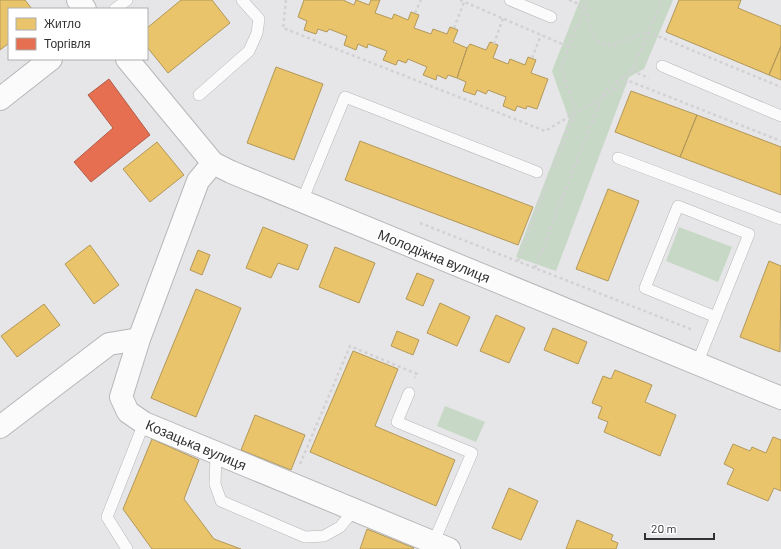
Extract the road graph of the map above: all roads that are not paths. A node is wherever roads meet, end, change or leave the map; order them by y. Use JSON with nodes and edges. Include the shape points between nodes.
{"nodes":[{"id":1,"x":78,"y":0,"type":"edge"},
{"id":2,"x":128,"y":0,"type":"edge"},
{"id":3,"x":242,"y":0,"type":"edge"},
{"id":4,"x":510,"y":0,"type":"edge"},
{"id":5,"x":84,"y":8,"type":"edge"},
{"id":6,"x":117,"y":8,"type":"edge"},
{"id":7,"x":551,"y":17,"type":"dead end"},
{"id":8,"x":50,"y":60,"type":"edge"},
{"id":9,"x":128,"y":60,"type":"edge"},
{"id":10,"x":662,"y":66,"type":"dead end"},
{"id":11,"x":199,"y":95,"type":"dead end"},
{"id":12,"x":0,"y":99,"type":"edge"},
{"id":13,"x":781,"y":116,"type":"edge"},
{"id":14,"x":618,"y":158,"type":"dead end"},
{"id":15,"x":214,"y":163,"type":"junction"},
{"id":16,"x":536,"y":172,"type":"dead end"},
{"id":17,"x":302,"y":201,"type":"junction"},
{"id":18,"x":781,"y":219,"type":"edge"},
{"id":19,"x":716,"y":317,"type":"junction"},
{"id":20,"x":139,"y":339,"type":"junction"},
{"id":21,"x":697,"y":364,"type":"junction"},
{"id":22,"x":409,"y":393,"type":"road end"},
{"id":23,"x":781,"y":398,"type":"edge"},
{"id":24,"x":144,"y":423,"type":"junction"},
{"id":25,"x":0,"y":427,"type":"edge"},
{"id":26,"x":216,"y":454,"type":"junction"},
{"id":27,"x":354,"y":510,"type":"junction"},
{"id":28,"x":438,"y":547,"type":"edge"},
{"id":29,"x":127,"y":549,"type":"edge"}],
"edges":[{"from":1,"to":5,"type":"street"},
{"from":2,"to":6,"type":"lane"},
{"from":3,"to":11,"type":"lane","via":[[259,20],[257,33],[249,51]]},
{"from":4,"to":7,"type":"lane"},
{"from":8,"to":12,"type":"street"},
{"from":9,"to":15,"type":"street","name":"Молодіжна вулиця"},
{"from":10,"to":13,"type":"lane"},
{"from":14,"to":18,"type":"lane"},
{"from":15,"to":17,"type":"street","name":"Молодіжна вулиця"},
{"from":15,"to":20,"type":"street","name":"Козацька вулиця","via":[[198,180]]},
{"from":16,"to":17,"type":"lane","via":[[344,97]]},
{"from":17,"to":21,"type":"street","name":"Молодіжна вулиця"},
{"from":19,"to":19,"type":"lane","via":[[749,234],[678,206],[645,288]]},
{"from":19,"to":21,"type":"lane"},
{"from":20,"to":24,"type":"street","name":"Козацька вулиця","via":[[121,397],[128,412]]},
{"from":20,"to":25,"type":"street","via":[[109,344]]},
{"from":21,"to":23,"type":"street","name":"Молодіжна вулиця"},
{"from":22,"to":28,"type":"lane","via":[[397,422],[472,454]]},
{"from":24,"to":26,"type":"street","name":"Козацька вулиця"},
{"from":24,"to":29,"type":"lane","via":[[107,517]]},
{"from":26,"to":27,"type":"street","name":"Козацька вулиця"},
{"from":26,"to":27,"type":"lane","via":[[215,484],[221,501],[305,537],[324,536],[340,527]]},
{"from":27,"to":28,"type":"street","name":"Козацька вулиця"}]}
